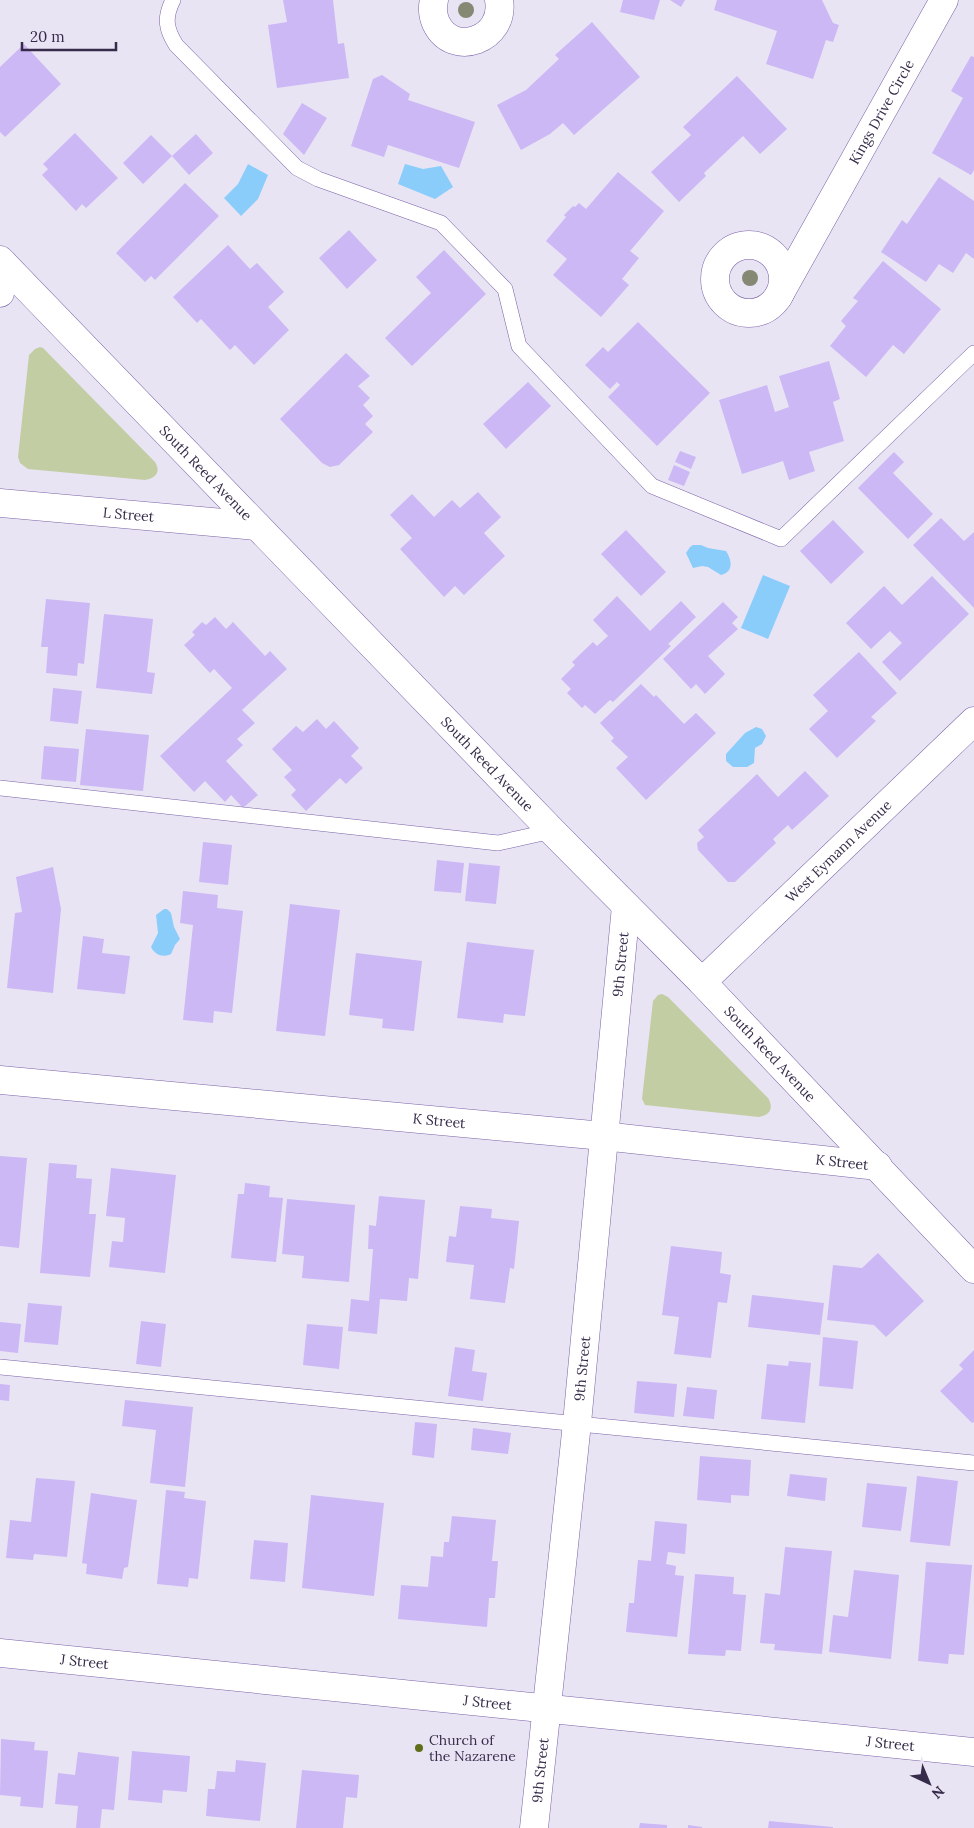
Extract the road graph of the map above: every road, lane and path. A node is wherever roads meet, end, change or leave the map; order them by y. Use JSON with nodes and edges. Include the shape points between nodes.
{"nodes":[{"id":1,"x":173,"y":0,"type":"edge"},
{"id":2,"x":434,"y":0,"type":"edge"},
{"id":3,"x":499,"y":0,"type":"edge"},
{"id":4,"x":944,"y":0,"type":"edge"},
{"id":5,"x":819,"y":224,"type":"junction"},
{"id":6,"x":760,"y":246,"type":"junction"},
{"id":7,"x":2,"y":262,"type":"edge"},
{"id":8,"x":0,"y":293,"type":"edge"},
{"id":9,"x":778,"y":297,"type":"junction"},
{"id":10,"x":974,"y":353,"type":"edge"},
{"id":11,"x":0,"y":503,"type":"edge"},
{"id":12,"x":257,"y":526,"type":"junction"},
{"id":13,"x":974,"y":721,"type":"edge"},
{"id":14,"x":0,"y":788,"type":"edge"},
{"id":15,"x":552,"y":831,"type":"junction"},
{"id":16,"x":626,"y":906,"type":"junction"},
{"id":17,"x":702,"y":982,"type":"junction"},
{"id":18,"x":0,"y":1080,"type":"edge"},
{"id":19,"x":603,"y":1136,"type":"junction"},
{"id":20,"x":878,"y":1166,"type":"junction"},
{"id":21,"x":974,"y":1269,"type":"edge"},
{"id":22,"x":0,"y":1367,"type":"edge"},
{"id":23,"x":577,"y":1423,"type":"junction"},
{"id":24,"x":974,"y":1463,"type":"edge"},
{"id":25,"x":0,"y":1653,"type":"edge"},
{"id":26,"x":547,"y":1708,"type":"junction"},
{"id":27,"x":974,"y":1752,"type":"edge"},
{"id":28,"x":534,"y":1828,"type":"edge"}],
"edges":[{"from":1,"to":10,"type":"lane","via":[[167,17],[168,32],[176,45],[297,168],[318,179],[441,223],[505,289],[519,346],[652,486],[781,539]]},
{"from":2,"to":3,"type":"street","via":[[434,17],[439,29],[461,42],[474,41],[495,26],[500,14]]},
{"from":4,"to":5,"type":"street","name":"Kings Drive Circle"},
{"from":5,"to":6,"type":"street","name":"Kings Drive Circle","via":[[795,243],[778,247]]},
{"from":5,"to":9,"type":"street","name":"Kings Drive Circle"},
{"from":6,"to":9,"type":"street","via":[[771,252],[783,273]]},
{"from":6,"to":9,"type":"street","name":"Kings Drive Circle","via":[[736,247],[726,254],[715,275],[717,288],[722,300],[744,312],[757,312]]},
{"from":7,"to":8,"type":"street"},
{"from":7,"to":12,"type":"street","name":"South Reed Avenue"},
{"from":11,"to":12,"type":"street","name":"L Street"},
{"from":12,"to":15,"type":"street","name":"South Reed Avenue"},
{"from":13,"to":17,"type":"street","name":"West Eymann Avenue"},
{"from":14,"to":15,"type":"lane","via":[[498,843]]},
{"from":15,"to":16,"type":"street","name":"South Reed Avenue"},
{"from":16,"to":17,"type":"street","name":"South Reed Avenue"},
{"from":16,"to":19,"type":"street","name":"9th Street"},
{"from":17,"to":20,"type":"street","name":"South Reed Avenue"},
{"from":18,"to":19,"type":"street","name":"K Street"},
{"from":19,"to":20,"type":"street","name":"K Street"},
{"from":19,"to":23,"type":"street","name":"9th Street"},
{"from":20,"to":21,"type":"street","name":"South Reed Avenue"},
{"from":22,"to":23,"type":"lane"},
{"from":23,"to":24,"type":"lane"},
{"from":23,"to":26,"type":"street","name":"9th Street"},
{"from":25,"to":26,"type":"street","name":"J Street"},
{"from":26,"to":27,"type":"street","name":"J Street"},
{"from":26,"to":28,"type":"street","name":"9th Street"}]}
